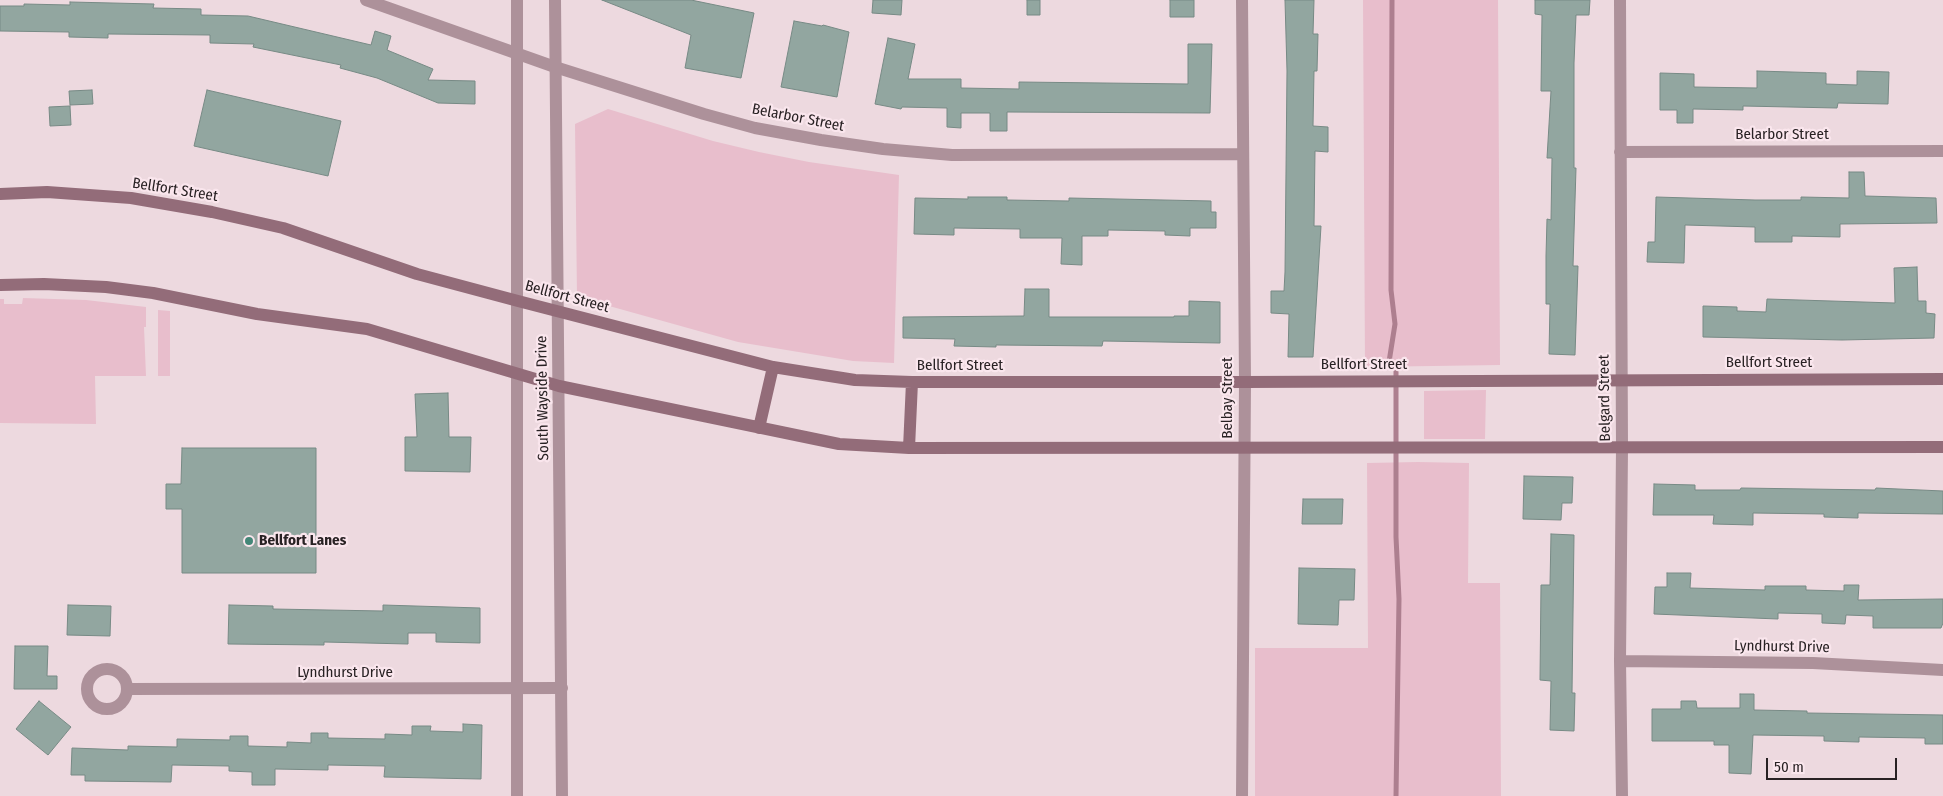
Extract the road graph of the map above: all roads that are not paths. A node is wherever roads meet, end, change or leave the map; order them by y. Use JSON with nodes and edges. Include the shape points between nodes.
{"nodes":[{"id":1,"x":366,"y":0,"type":"edge"},
{"id":2,"x":518,"y":0,"type":"edge"},
{"id":3,"x":554,"y":0,"type":"edge"},
{"id":4,"x":1242,"y":0,"type":"edge"},
{"id":5,"x":1620,"y":0,"type":"edge"},
{"id":6,"x":518,"y":52,"type":"junction"},
{"id":7,"x":555,"y":67,"type":"junction"},
{"id":8,"x":1943,"y":151,"type":"edge"},
{"id":9,"x":1620,"y":152,"type":"junction"},
{"id":10,"x":1243,"y":154,"type":"junction"},
{"id":11,"x":0,"y":194,"type":"edge"},
{"id":12,"x":0,"y":285,"type":"edge"},
{"id":13,"x":518,"y":301,"type":"junction"},
{"id":14,"x":558,"y":312,"type":"junction"},
{"id":15,"x":773,"y":367,"type":"junction"},
{"id":16,"x":519,"y":372,"type":"junction"},
{"id":17,"x":1943,"y":379,"type":"edge"},
{"id":18,"x":1621,"y":380,"type":"junction"},
{"id":19,"x":912,"y":382,"type":"junction"},
{"id":20,"x":1245,"y":382,"type":"junction"},
{"id":21,"x":559,"y":386,"type":"junction"},
{"id":22,"x":759,"y":428,"type":"junction"},
{"id":23,"x":1943,"y":447,"type":"edge"},
{"id":24,"x":909,"y":448,"type":"junction"},
{"id":25,"x":1244,"y":448,"type":"junction"},
{"id":26,"x":1622,"y":448,"type":"junction"},
{"id":27,"x":1620,"y":661,"type":"junction"},
{"id":28,"x":1943,"y":670,"type":"edge"},
{"id":29,"x":562,"y":688,"type":"junction"},
{"id":30,"x":127,"y":689,"type":"dead end"},
{"id":31,"x":518,"y":689,"type":"junction"},
{"id":32,"x":517,"y":796,"type":"edge"},
{"id":33,"x":562,"y":796,"type":"edge"},
{"id":34,"x":1242,"y":796,"type":"edge"},
{"id":35,"x":1622,"y":796,"type":"edge"}],
"edges":[{"from":1,"to":6,"type":"street","name":"Belarbor Street"},
{"from":2,"to":6,"type":"street","name":"South Wayside Drive"},
{"from":3,"to":7,"type":"street","name":"South Wayside Drive"},
{"from":4,"to":10,"type":"street","name":"Belbay Street"},
{"from":5,"to":9,"type":"street","name":"Belgard Street"},
{"from":6,"to":7,"type":"street","name":"Belarbor Street"},
{"from":6,"to":13,"type":"street","name":"South Wayside Drive"},
{"from":7,"to":10,"type":"street","name":"Belarbor Street","via":[[755,128],[883,149],[952,155]]},
{"from":7,"to":14,"type":"street","name":"South Wayside Drive"},
{"from":8,"to":9,"type":"street","name":"Belarbor Street"},
{"from":9,"to":18,"type":"street","name":"Belgard Street"},
{"from":10,"to":20,"type":"street","name":"Belbay Street"},
{"from":11,"to":13,"type":"main road","name":"Bellfort Street","via":[[47,192],[132,198],[212,212],[283,228],[417,274]]},
{"from":12,"to":16,"type":"main road","via":[[106,287],[267,316],[367,329]]},
{"from":13,"to":14,"type":"main road","name":"Bellfort Street"},
{"from":13,"to":16,"type":"street","name":"South Wayside Drive"},
{"from":14,"to":15,"type":"main road","name":"Bellfort Street"},
{"from":14,"to":21,"type":"street","name":"South Wayside Drive"},
{"from":15,"to":19,"type":"main road","name":"Bellfort Street","via":[[855,380]]},
{"from":15,"to":22,"type":"main road"},
{"from":16,"to":21,"type":"main road"},
{"from":16,"to":31,"type":"street","name":"South Wayside Drive"},
{"from":17,"to":18,"type":"main road","name":"Bellfort Street"},
{"from":18,"to":20,"type":"main road","name":"Bellfort Street"},
{"from":18,"to":26,"type":"street","name":"Belgard Street"},
{"from":19,"to":20,"type":"main road","name":"Bellfort Street"},
{"from":19,"to":24,"type":"main road"},
{"from":20,"to":25,"type":"street","name":"Belbay Street"},
{"from":21,"to":22,"type":"main road"},
{"from":21,"to":29,"type":"street","name":"South Wayside Drive"},
{"from":22,"to":24,"type":"main road","via":[[839,444]]},
{"from":23,"to":26,"type":"main road"},
{"from":24,"to":25,"type":"main road"},
{"from":25,"to":26,"type":"main road"},
{"from":25,"to":34,"type":"street","name":"Belbay Street"},
{"from":26,"to":27,"type":"street","name":"Belgard Street"},
{"from":27,"to":28,"type":"street","name":"Lyndhurst Drive","via":[[1813,663]]},
{"from":27,"to":35,"type":"street","name":"Belgard Street"},
{"from":29,"to":31,"type":"street","name":"Lyndhurst Drive"},
{"from":29,"to":33,"type":"street","name":"South Wayside Drive"},
{"from":30,"to":31,"type":"street","name":"Lyndhurst Drive"},
{"from":31,"to":32,"type":"street","name":"South Wayside Drive"}]}
